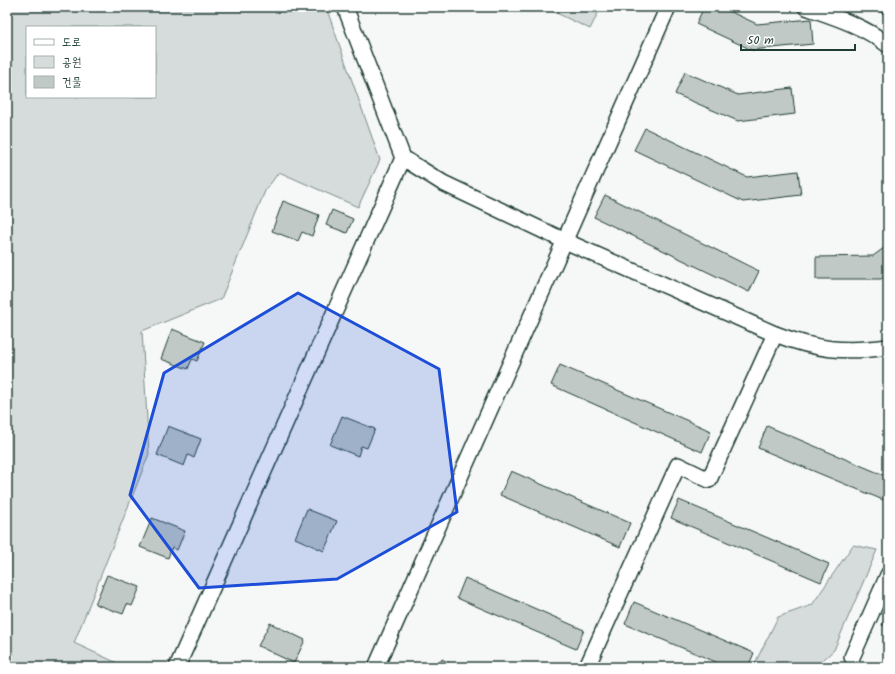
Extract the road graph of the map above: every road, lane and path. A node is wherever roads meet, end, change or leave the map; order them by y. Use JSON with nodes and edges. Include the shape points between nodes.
{"nodes":[{"id":1,"x":345,"y":7,"type":"edge"},
{"id":2,"x":668,"y":7,"type":"edge"},
{"id":3,"x":806,"y":7,"type":"edge"},
{"id":4,"x":888,"y":45,"type":"edge"},
{"id":5,"x":403,"y":158,"type":"junction"},
{"id":6,"x":565,"y":241,"type":"junction"},
{"id":7,"x":775,"y":334,"type":"junction"},
{"id":8,"x":888,"y":347,"type":"edge"},
{"id":9,"x":888,"y":575,"type":"edge"},
{"id":10,"x":852,"y":657,"type":"dead end"},
{"id":11,"x":177,"y":667,"type":"edge"},
{"id":12,"x":376,"y":667,"type":"edge"},
{"id":13,"x":586,"y":667,"type":"edge"}],
"edges":[{"from":1,"to":5,"type":"street"},
{"from":2,"to":6,"type":"street"},
{"from":3,"to":4,"type":"street","via":[[859,27]]},
{"from":5,"to":6,"type":"street","via":[[443,183]]},
{"from":5,"to":11,"type":"street"},
{"from":6,"to":7,"type":"street"},
{"from":6,"to":12,"type":"street"},
{"from":7,"to":8,"type":"street","via":[[798,343],[843,351]]},
{"from":7,"to":13,"type":"street","via":[[709,480],[678,465]]},
{"from":9,"to":10,"type":"street"}]}
